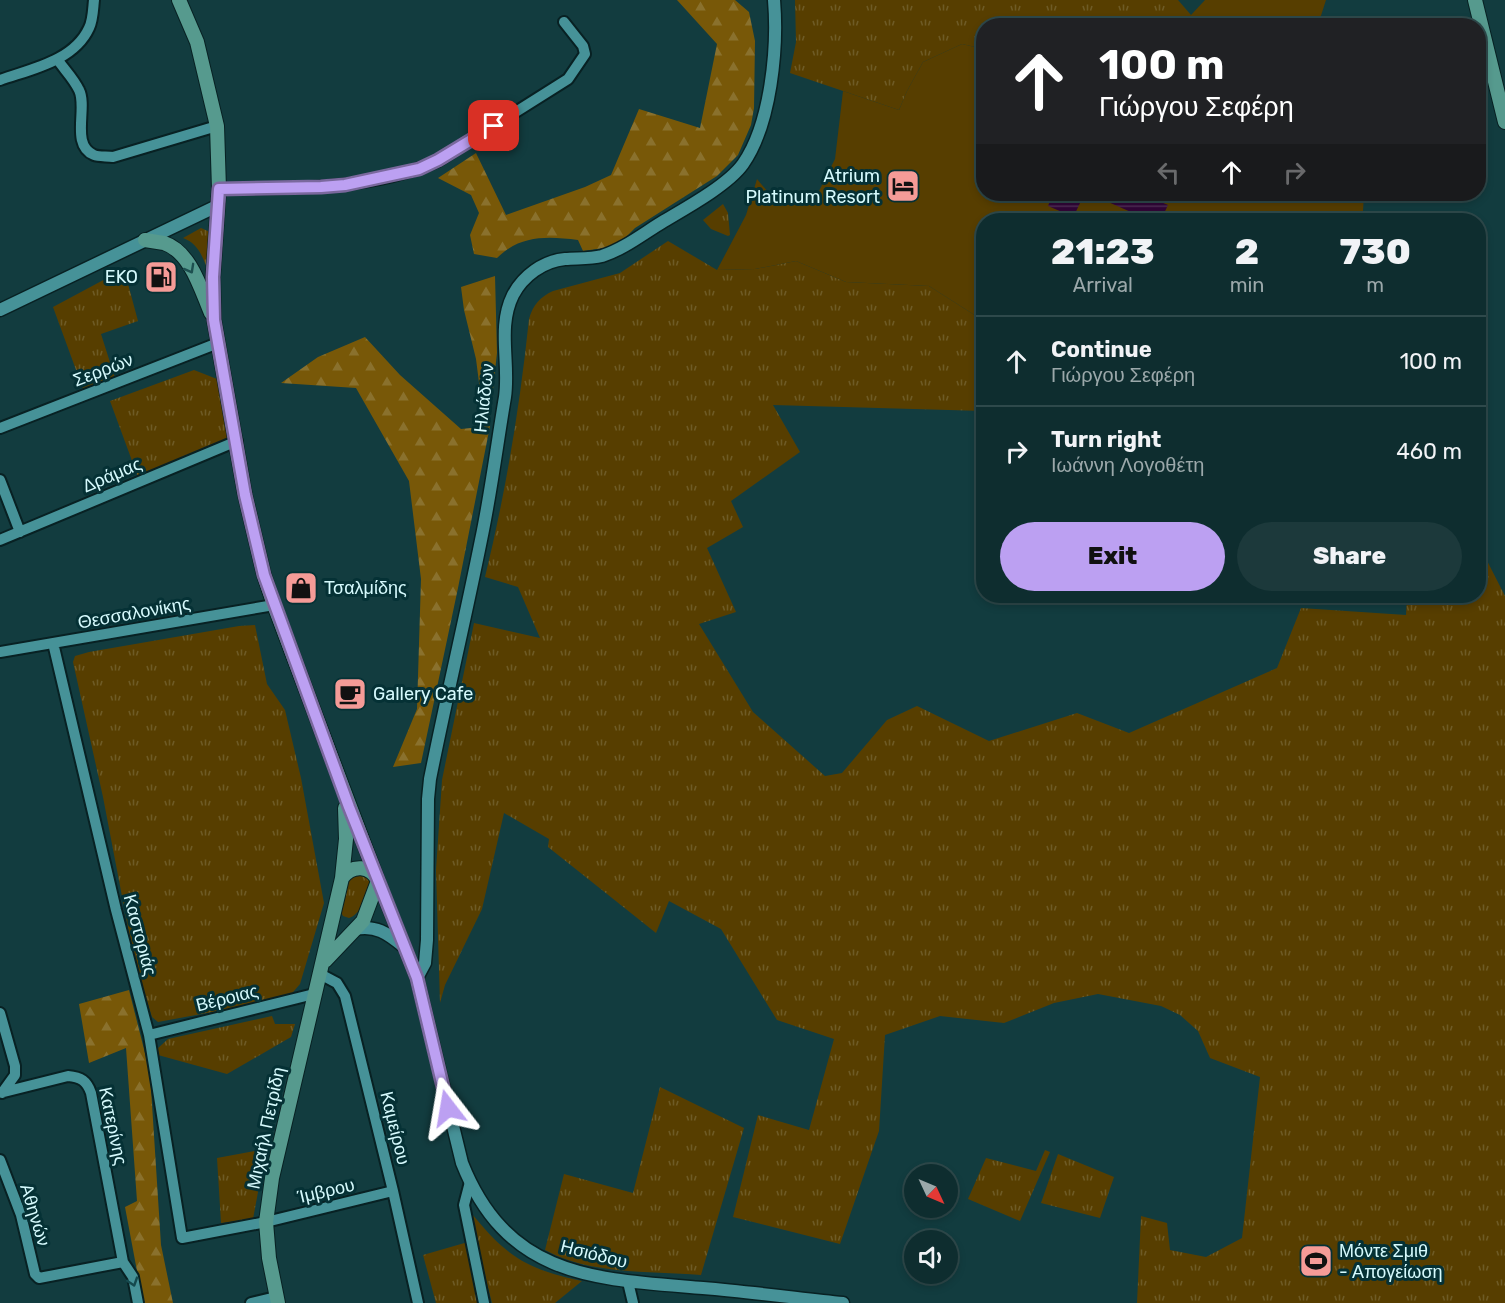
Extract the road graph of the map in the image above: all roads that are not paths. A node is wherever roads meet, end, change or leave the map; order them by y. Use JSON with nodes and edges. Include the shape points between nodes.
{"nodes":[{"id":1,"x":94,"y":0,"type":"edge"},
{"id":2,"x":774,"y":0,"type":"edge"},
{"id":3,"x":1475,"y":0,"type":"edge"},
{"id":4,"x":184,"y":2,"type":"edge"},
{"id":5,"x":1479,"y":18,"type":"edge"},
{"id":6,"x":564,"y":22,"type":"dead end"},
{"id":7,"x":1486,"y":45,"type":"edge"},
{"id":8,"x":57,"y":59,"type":"junction"},
{"id":9,"x":0,"y":80,"type":"edge"},
{"id":10,"x":1505,"y":122,"type":"edge"},
{"id":11,"x":217,"y":126,"type":"junction"},
{"id":12,"x":219,"y":189,"type":"junction"},
{"id":13,"x":217,"y":206,"type":"junction"},
{"id":14,"x":145,"y":240,"type":"junction"},
{"id":15,"x":0,"y":310,"type":"edge"},
{"id":16,"x":214,"y":320,"type":"junction"},
{"id":17,"x":218,"y":343,"type":"junction"},
{"id":18,"x":0,"y":428,"type":"edge"},
{"id":19,"x":237,"y":441,"type":"junction"},
{"id":20,"x":0,"y":480,"type":"edge"},
{"id":21,"x":20,"y":532,"type":"junction"},
{"id":22,"x":0,"y":540,"type":"edge"},
{"id":23,"x":274,"y":605,"type":"junction"},
{"id":24,"x":53,"y":643,"type":"junction"},
{"id":25,"x":0,"y":652,"type":"edge"},
{"id":26,"x":342,"y":789,"type":"junction"},
{"id":27,"x":342,"y":878,"type":"junction"},
{"id":28,"x":378,"y":881,"type":"junction"},
{"id":29,"x":333,"y":914,"type":"junction"},
{"id":30,"x":355,"y":929,"type":"junction"},
{"id":31,"x":427,"y":940,"type":"junction"},
{"id":32,"x":404,"y":947,"type":"junction"},
{"id":33,"x":410,"y":960,"type":"junction"},
{"id":34,"x":322,"y":968,"type":"junction"},
{"id":35,"x":417,"y":978,"type":"junction"},
{"id":36,"x":314,"y":994,"type":"junction"},
{"id":37,"x":0,"y":1013,"type":"edge"},
{"id":38,"x":149,"y":1035,"type":"junction"},
{"id":39,"x":2,"y":1093,"type":"edge"},
{"id":40,"x":0,"y":1160,"type":"edge"},
{"id":41,"x":470,"y":1182,"type":"junction"},
{"id":42,"x":393,"y":1191,"type":"junction"},
{"id":43,"x":266,"y":1222,"type":"junction"},
{"id":44,"x":182,"y":1238,"type":"joint"},
{"id":45,"x":123,"y":1262,"type":"junction"},
{"id":46,"x":628,"y":1282,"type":"junction"},
{"id":47,"x":277,"y":1300,"type":"edge"},
{"id":48,"x":811,"y":1301,"type":"edge"},
{"id":49,"x":138,"y":1303,"type":"edge"},
{"id":50,"x":251,"y":1303,"type":"edge"},
{"id":51,"x":418,"y":1303,"type":"edge"},
{"id":52,"x":484,"y":1303,"type":"edge"},
{"id":53,"x":633,"y":1303,"type":"edge"},
{"id":54,"x":843,"y":1303,"type":"edge"}],
"edges":[{"from":1,"to":8,"type":"street","via":[[89,29],[75,47]]},
{"from":2,"to":31,"type":"street","name":"Ηλιάδων","via":[[775,36],[766,105],[757,136],[742,165],[680,212],[615,250],[542,266],[521,283],[508,308],[504,325],[507,384],[482,539],[430,779]]},
{"from":3,"to":5,"type":"main road"},
{"from":4,"to":11,"type":"main road","via":[[198,42]]},
{"from":6,"to":12,"type":"street","via":[[585,54],[574,73],[438,160],[419,169],[345,185]]},
{"from":7,"to":10,"type":"main road"},
{"from":8,"to":9,"type":"street"},
{"from":8,"to":11,"type":"street","via":[[79,89],[81,139],[95,156],[112,156]]},
{"from":11,"to":12,"type":"main road"},
{"from":12,"to":13,"type":"main road"},
{"from":13,"to":14,"type":"street"},
{"from":13,"to":16,"type":"main road"},
{"from":14,"to":15,"type":"street"},
{"from":14,"to":16,"type":"main road","one_way":true,"via":[[172,248],[186,261]]},
{"from":16,"to":17,"type":"main road"},
{"from":17,"to":18,"type":"street","name":"Σερρών"},
{"from":17,"to":19,"type":"main road"},
{"from":19,"to":21,"type":"street","name":"Δράμας"},
{"from":19,"to":23,"type":"main road","via":[[245,495]]},
{"from":20,"to":21,"type":"street"},
{"from":21,"to":22,"type":"street","name":"Δράμας"},
{"from":23,"to":24,"type":"street","name":"Θεσσαλονίκης"},
{"from":23,"to":26,"type":"main road"},
{"from":24,"to":25,"type":"street","name":"Θεσσαλονίκης"},
{"from":24,"to":38,"type":"street","name":"Καστοριάς"},
{"from":26,"to":27,"type":"main road","name":"Μιχαήλ Πετρίδη","via":[[346,815]]},
{"from":26,"to":28,"type":"main road"},
{"from":27,"to":28,"type":"main road","via":[[361,867],[372,872]]},
{"from":27,"to":29,"type":"main road","name":"Μιχαήλ Πετρίδη"},
{"from":28,"to":30,"type":"main road","via":[[366,916]]},
{"from":28,"to":32,"type":"street","name":"Ησιόδου"},
{"from":29,"to":30,"type":"main road","via":[[341,929]]},
{"from":29,"to":34,"type":"main road","name":"Μιχαήλ Πετρίδη"},
{"from":30,"to":32,"type":"street","via":[[382,930]]},
{"from":30,"to":34,"type":"main road"},
{"from":31,"to":33,"type":"street","via":[[423,953]]},
{"from":31,"to":35,"type":"street","name":"Ηλιάδων","via":[[425,963]]},
{"from":32,"to":33,"type":"street","name":"Ησιόδου"},
{"from":33,"to":35,"type":"street","name":"Ησιόδου"},
{"from":34,"to":36,"type":"main road","name":"Μιχαήλ Πετρίδη"},
{"from":34,"to":42,"type":"street","name":"Καμείρου","via":[[345,996]]},
{"from":35,"to":41,"type":"street","name":"Ησιόδου"},
{"from":36,"to":38,"type":"street","name":"Βέροιας"},
{"from":36,"to":43,"type":"main road","name":"Μιχαήλ Πετρίδη","via":[[272,1178]]},
{"from":37,"to":39,"type":"street","via":[[15,1066],[15,1075]]},
{"from":38,"to":44,"type":"street","name":"Καστοριάς"},
{"from":39,"to":45,"type":"street","name":"Κατερίνης","via":[[68,1076],[86,1083]]},
{"from":40,"to":45,"type":"street","name":"Αθηνών","via":[[39,1278]]},
{"from":41,"to":46,"type":"street","name":"Ησιόδου","via":[[497,1223],[530,1250],[566,1269]]},
{"from":41,"to":52,"type":"street","via":[[464,1204]]},
{"from":42,"to":43,"type":"street","name":"Ίμβρου"},
{"from":42,"to":51,"type":"street","name":"Καμείρου"},
{"from":43,"to":44,"type":"street","name":"Ίμβρου"},
{"from":43,"to":47,"type":"main road","name":"Μιχαήλ Πετρίδη"},
{"from":45,"to":49,"type":"street","one_way":true,"via":[[133,1277]]},
{"from":46,"to":48,"type":"street","name":"Ησιόδου"},
{"from":46,"to":53,"type":"street"},
{"from":47,"to":50,"type":"street"},
{"from":48,"to":54,"type":"street","name":"Ησιόδου"}]}
